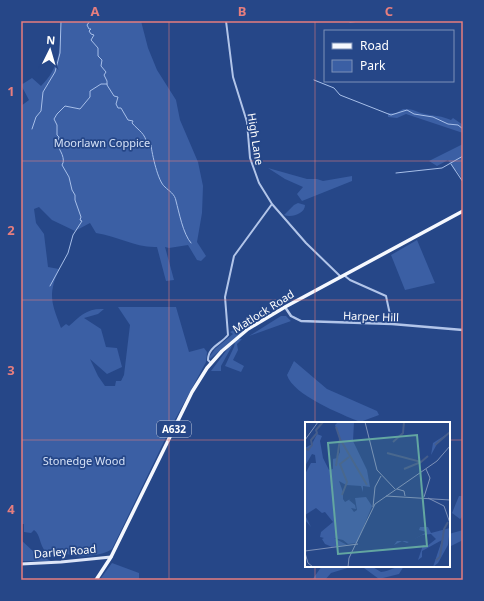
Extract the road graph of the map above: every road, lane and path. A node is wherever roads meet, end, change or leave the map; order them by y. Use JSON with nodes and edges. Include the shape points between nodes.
{"nodes":[{"id":1,"x":226,"y":21,"type":"edge"},
{"id":2,"x":272,"y":204,"type":"junction"},
{"id":3,"x":463,"y":211,"type":"edge"},
{"id":4,"x":342,"y":276,"type":"junction"},
{"id":5,"x":285,"y":307,"type":"junction"},
{"id":6,"x":392,"y":324,"type":"junction"},
{"id":7,"x":463,"y":330,"type":"edge"},
{"id":8,"x":211,"y":363,"type":"junction"},
{"id":9,"x":111,"y":557,"type":"junction"},
{"id":10,"x":21,"y":564,"type":"edge"},
{"id":11,"x":96,"y":580,"type":"edge"}],
"edges":[{"from":1,"to":2,"type":"street","name":"High Lane","via":[[233,77],[247,122],[251,164]]},
{"from":2,"to":4,"type":"street","name":"High Lane","via":[[306,243]]},
{"from":2,"to":8,"type":"street","via":[[234,256],[225,296],[228,335],[212,348],[208,355]]},
{"from":3,"to":4,"type":"main road","name":"Matlock Road","number":"A632"},
{"from":4,"to":5,"type":"main road","name":"Matlock Road","number":"A632"},
{"from":4,"to":6,"type":"street","name":"High Lane","via":[[386,296]]},
{"from":5,"to":6,"type":"street","name":"Harper Hill","via":[[291,316],[300,322]]},
{"from":5,"to":8,"type":"main road","name":"Matlock Road","number":"A632","via":[[234,339]]},
{"from":6,"to":7,"type":"street","name":"Harper Hill"},
{"from":8,"to":9,"type":"main road","name":"Matlock Road","number":"A632","via":[[192,392]]},
{"from":9,"to":10,"type":"main road","name":"Darley Road"},
{"from":9,"to":11,"type":"main road","name":"Matlock Road","number":"A632"}]}
